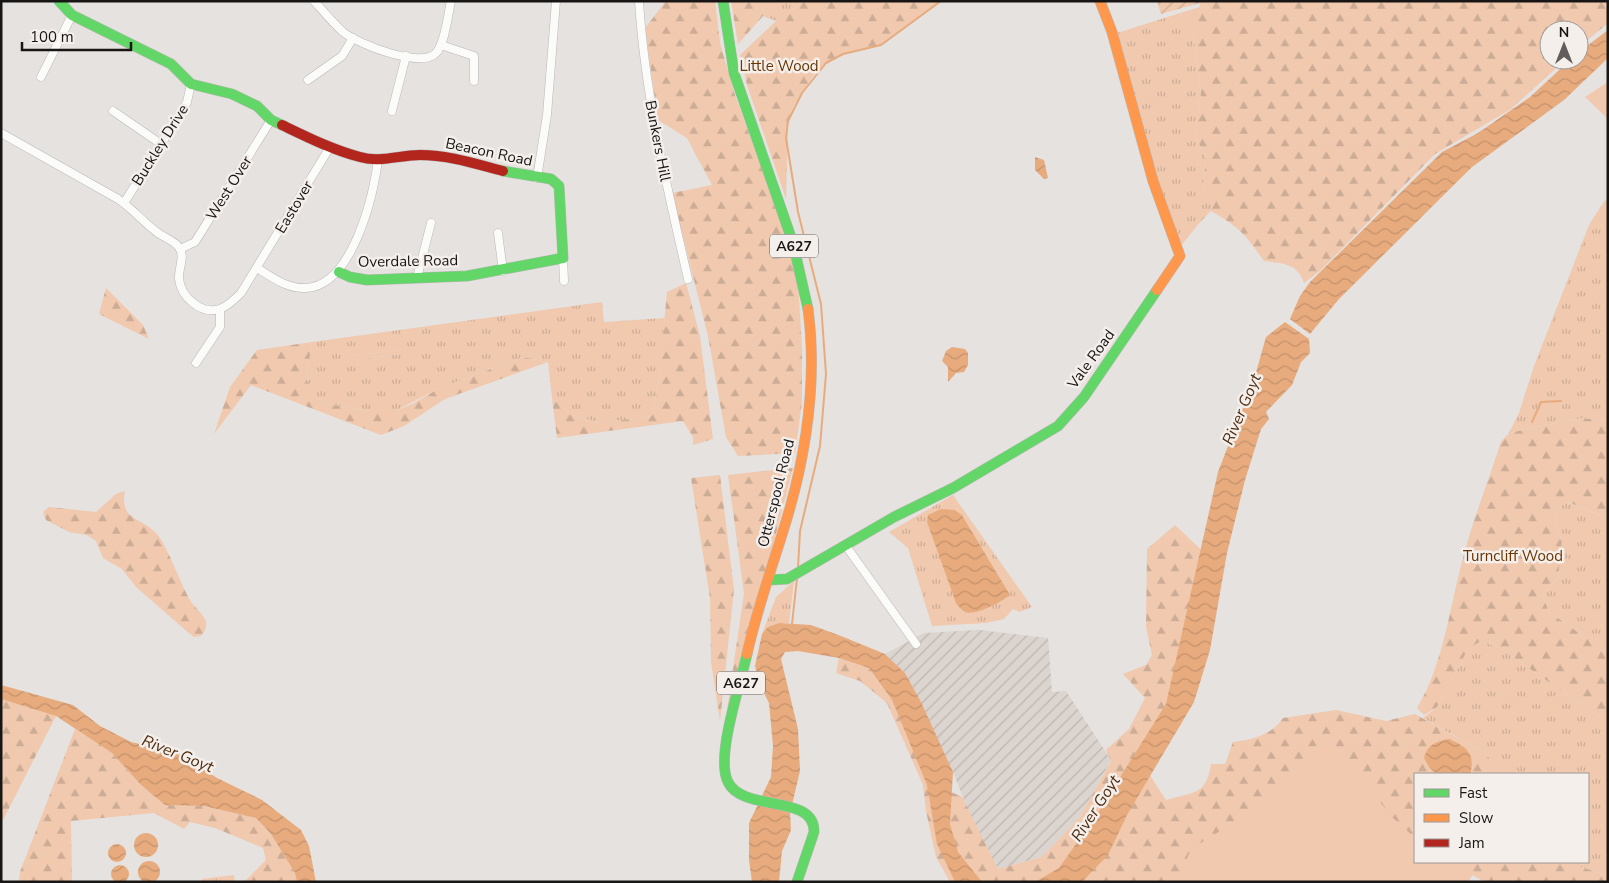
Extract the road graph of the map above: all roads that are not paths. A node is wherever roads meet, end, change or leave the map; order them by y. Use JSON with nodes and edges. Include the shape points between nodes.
{"nodes":[{"id":1,"x":59,"y":1,"type":"edge"},
{"id":2,"x":314,"y":1,"type":"edge"},
{"id":3,"x":451,"y":1,"type":"edge"},
{"id":4,"x":556,"y":1,"type":"edge"},
{"id":5,"x":639,"y":1,"type":"edge"},
{"id":6,"x":723,"y":1,"type":"edge"},
{"id":7,"x":1100,"y":1,"type":"edge"},
{"id":8,"x":72,"y":16,"type":"junction"},
{"id":9,"x":353,"y":38,"type":"junction"},
{"id":10,"x":441,"y":45,"type":"junction"},
{"id":11,"x":406,"y":56,"type":"junction"},
{"id":12,"x":45,"y":75,"type":"dead end"},
{"id":13,"x":308,"y":80,"type":"dead end"},
{"id":14,"x":474,"y":81,"type":"dead end"},
{"id":15,"x":191,"y":84,"type":"junction"},
{"id":16,"x":113,"y":110,"type":"dead end"},
{"id":17,"x":392,"y":111,"type":"dead end"},
{"id":18,"x":271,"y":120,"type":"junction"},
{"id":19,"x":1,"y":133,"type":"edge"},
{"id":20,"x":161,"y":144,"type":"junction"},
{"id":21,"x":330,"y":146,"type":"junction"},
{"id":22,"x":378,"y":159,"type":"junction"},
{"id":23,"x":537,"y":178,"type":"junction"},
{"id":24,"x":124,"y":203,"type":"junction"},
{"id":25,"x":431,"y":223,"type":"dead end"},
{"id":26,"x":498,"y":233,"type":"dead end"},
{"id":27,"x":180,"y":249,"type":"junction"},
{"id":28,"x":563,"y":258,"type":"junction"},
{"id":29,"x":257,"y":268,"type":"junction"},
{"id":30,"x":503,"y":271,"type":"junction"},
{"id":31,"x":338,"y":272,"type":"junction"},
{"id":32,"x":417,"y":278,"type":"junction"},
{"id":33,"x":688,"y":279,"type":"dead end"},
{"id":34,"x":564,"y":281,"type":"dead end"},
{"id":35,"x":220,"y":309,"type":"junction"},
{"id":36,"x":196,"y":363,"type":"dead end"},
{"id":37,"x":846,"y":546,"type":"junction"},
{"id":38,"x":769,"y":580,"type":"junction"},
{"id":39,"x":916,"y":644,"type":"dead end"},
{"id":40,"x":797,"y":882,"type":"edge"}],
"edges":[{"from":1,"to":8,"type":"street"},
{"from":2,"to":9,"type":"street"},
{"from":3,"to":10,"type":"street"},
{"from":4,"to":23,"type":"street","via":[[547,115]]},
{"from":5,"to":33,"type":"street","name":"Bunkers Hill","via":[[645,74]]},
{"from":6,"to":38,"type":"street","name":"Otterspool Road","number":"A627","via":[[734,71],[794,245],[805,294],[810,338],[812,382],[800,470]]},
{"from":7,"to":37,"type":"street","name":"Vale Road","via":[[1112,32],[1153,181],[1180,256],[1084,397],[1058,426]]},
{"from":8,"to":12,"type":"street"},
{"from":8,"to":15,"type":"street","via":[[171,64]]},
{"from":9,"to":11,"type":"street","via":[[377,49]]},
{"from":9,"to":13,"type":"street","via":[[342,56]]},
{"from":10,"to":11,"type":"street","via":[[431,58]]},
{"from":10,"to":14,"type":"street","via":[[474,56]]},
{"from":11,"to":17,"type":"street"},
{"from":15,"to":18,"type":"street","name":"Beacon Road","via":[[240,97],[257,106]]},
{"from":15,"to":20,"type":"street","name":"Buckley Drive","via":[[187,102]]},
{"from":16,"to":20,"type":"street"},
{"from":18,"to":21,"type":"street","name":"Beacon Road"},
{"from":18,"to":27,"type":"street","name":"West Over","via":[[195,242]]},
{"from":19,"to":24,"type":"street"},
{"from":20,"to":24,"type":"street","name":"Buckley Drive"},
{"from":21,"to":22,"type":"street","name":"Beacon Road","via":[[361,158]]},
{"from":21,"to":29,"type":"street","name":"Eastover"},
{"from":22,"to":23,"type":"street","name":"Beacon Road","via":[[436,156]]},
{"from":22,"to":31,"type":"street","via":[[366,215]]},
{"from":23,"to":28,"type":"street","via":[[551,179],[559,186]]},
{"from":24,"to":27,"type":"street"},
{"from":25,"to":32,"type":"street"},
{"from":26,"to":30,"type":"street"},
{"from":27,"to":35,"type":"street","via":[[182,290],[190,301],[200,307]]},
{"from":28,"to":30,"type":"street","name":"Overdale Road"},
{"from":28,"to":34,"type":"street"},
{"from":29,"to":31,"type":"street","name":"Overdale Road","via":[[292,287],[306,288],[328,282]]},
{"from":29,"to":35,"type":"street","via":[[241,293]]},
{"from":30,"to":32,"type":"street","name":"Overdale Road"},
{"from":31,"to":32,"type":"street","name":"Overdale Road","via":[[367,280]]},
{"from":35,"to":36,"type":"street","via":[[220,327]]},
{"from":37,"to":38,"type":"street","name":"Vale Road","via":[[787,579]]},
{"from":37,"to":39,"type":"street"},
{"from":38,"to":40,"type":"street","name":"Otterspool Road","number":"A627","via":[[752,633],[724,754],[724,776],[730,787],[748,798],[802,810],[811,817],[814,828]]}]}
